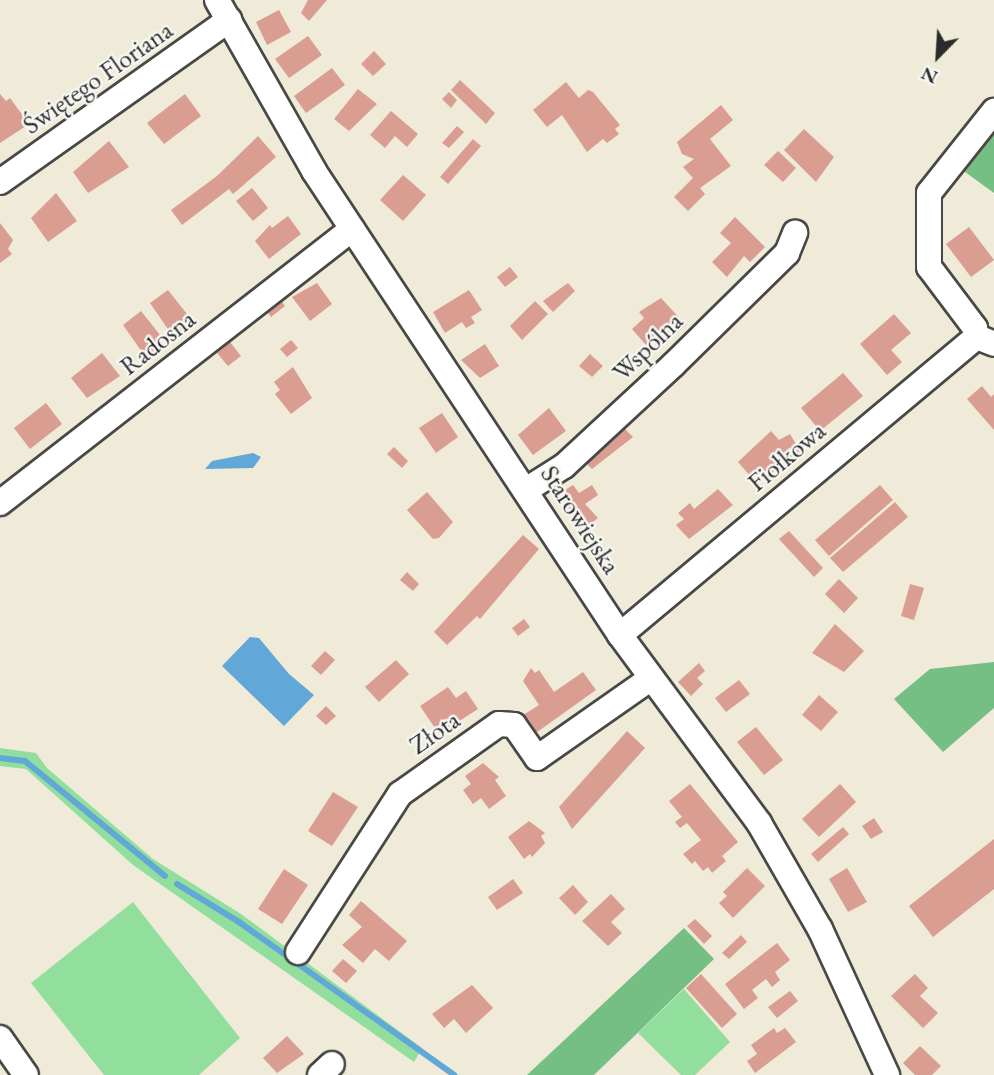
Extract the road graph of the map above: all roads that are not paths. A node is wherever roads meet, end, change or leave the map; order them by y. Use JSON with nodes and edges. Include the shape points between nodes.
{"nodes":[{"id":1,"x":223,"y":10,"type":"edge"},
{"id":2,"x":994,"y":111,"type":"edge"},
{"id":3,"x":0,"y":182,"type":"edge"},
{"id":4,"x":352,"y":229,"type":"junction"},
{"id":5,"x":796,"y":233,"type":"dead end"},
{"id":6,"x":985,"y":340,"type":"edge"},
{"id":7,"x":526,"y":490,"type":"junction"},
{"id":8,"x":0,"y":503,"type":"edge"},
{"id":9,"x":620,"y":635,"type":"junction"},
{"id":10,"x":650,"y":679,"type":"junction"},
{"id":11,"x":298,"y":952,"type":"dead end"},
{"id":12,"x":0,"y":1038,"type":"edge"},
{"id":13,"x":26,"y":1075,"type":"edge"},
{"id":14,"x":887,"y":1075,"type":"edge"}],
"edges":[{"from":1,"to":3,"type":"street","name":"Świętego Floriana"},
{"from":1,"to":4,"type":"street","name":"Starowiejska"},
{"from":2,"to":6,"type":"street","via":[[929,193],[929,267]]},
{"from":4,"to":7,"type":"street","name":"Starowiejska"},
{"from":4,"to":8,"type":"street","name":"Radosna"},
{"from":5,"to":7,"type":"street","name":"Wspólna","via":[[787,253],[673,365],[564,466]]},
{"from":6,"to":9,"type":"street","name":"Fiołkowa"},
{"from":7,"to":9,"type":"street","name":"Starowiejska"},
{"from":9,"to":10,"type":"street","name":"Starowiejska"},
{"from":10,"to":11,"type":"street","name":"Złota","via":[[537,758],[514,725],[499,724],[400,794]]},
{"from":10,"to":14,"type":"street","name":"Starowiejska","via":[[759,823],[820,929]]},
{"from":12,"to":13,"type":"street"}]}
